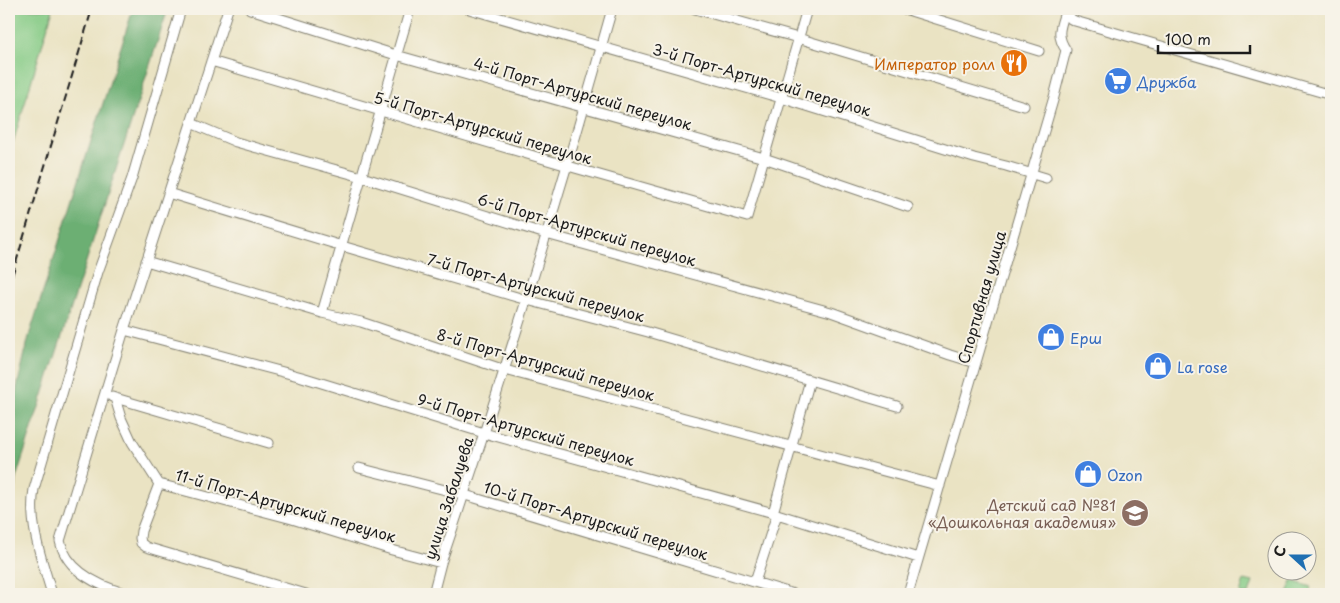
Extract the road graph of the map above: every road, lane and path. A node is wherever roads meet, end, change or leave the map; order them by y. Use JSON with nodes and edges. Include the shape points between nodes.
{"nodes":[{"id":1,"x":181,"y":9,"type":"edge"},
{"id":2,"x":228,"y":9,"type":"edge"},
{"id":3,"x":250,"y":9,"type":"edge"},
{"id":4,"x":410,"y":9,"type":"edge"},
{"id":5,"x":469,"y":9,"type":"edge"},
{"id":6,"x":612,"y":9,"type":"edge"},
{"id":7,"x":695,"y":9,"type":"edge"},
{"id":8,"x":807,"y":9,"type":"edge"},
{"id":9,"x":904,"y":9,"type":"edge"},
{"id":10,"x":1066,"y":9,"type":"edge"},
{"id":11,"x":798,"y":38,"type":"junction"},
{"id":12,"x":602,"y":47,"type":"junction"},
{"id":13,"x":1039,"y":50,"type":"dead end"},
{"id":14,"x":396,"y":55,"type":"junction"},
{"id":15,"x":211,"y":61,"type":"junction"},
{"id":16,"x":1331,"y":95,"type":"edge"},
{"id":17,"x":781,"y":98,"type":"junction"},
{"id":18,"x":1024,"y":106,"type":"dead end"},
{"id":19,"x":584,"y":107,"type":"junction"},
{"id":20,"x":381,"y":111,"type":"junction"},
{"id":21,"x":191,"y":123,"type":"junction"},
{"id":22,"x":764,"y":158,"type":"junction"},
{"id":23,"x":568,"y":166,"type":"junction"},
{"id":24,"x":1031,"y":174,"type":"junction"},
{"id":25,"x":362,"y":177,"type":"junction"},
{"id":26,"x":1046,"y":178,"type":"dead end"},
{"id":27,"x":168,"y":193,"type":"junction"},
{"id":28,"x":908,"y":207,"type":"dead end"},
{"id":29,"x":546,"y":234,"type":"junction"},
{"id":30,"x":342,"y":246,"type":"junction"},
{"id":31,"x":146,"y":262,"type":"junction"},
{"id":32,"x":526,"y":300,"type":"junction"},
{"id":33,"x":322,"y":313,"type":"junction"},
{"id":34,"x":124,"y":330,"type":"junction"},
{"id":35,"x":976,"y":363,"type":"junction"},
{"id":36,"x":505,"y":370,"type":"junction"},
{"id":37,"x":810,"y":380,"type":"junction"},
{"id":38,"x":105,"y":395,"type":"junction"},
{"id":39,"x":115,"y":398,"type":"junction"},
{"id":40,"x":896,"y":406,"type":"dead end"},
{"id":41,"x":484,"y":433,"type":"junction"},
{"id":42,"x":269,"y":443,"type":"dead end"},
{"id":43,"x":791,"y":446,"type":"junction"},
{"id":44,"x":359,"y":468,"type":"dead end"},
{"id":45,"x":159,"y":484,"type":"junction"},
{"id":46,"x":940,"y":486,"type":"junction"},
{"id":47,"x":465,"y":495,"type":"junction"},
{"id":48,"x":775,"y":513,"type":"junction"},
{"id":49,"x":918,"y":558,"type":"junction"},
{"id":50,"x":441,"y":563,"type":"junction"},
{"id":51,"x":755,"y":582,"type":"junction"},
{"id":52,"x":52,"y":594,"type":"edge"},
{"id":53,"x":127,"y":594,"type":"edge"},
{"id":54,"x":306,"y":594,"type":"edge"},
{"id":55,"x":433,"y":594,"type":"edge"},
{"id":56,"x":794,"y":594,"type":"edge"},
{"id":57,"x":908,"y":594,"type":"edge"}],
"edges":[{"from":1,"to":52,"type":"street","via":[[132,178],[100,265],[34,489],[34,524]]},
{"from":2,"to":15,"type":"street"},
{"from":3,"to":14,"type":"street","name":"4-й Порт-Артурский переулок"},
{"from":4,"to":14,"type":"street"},
{"from":5,"to":12,"type":"street","name":"3-й Порт-Артурский переулок"},
{"from":6,"to":12,"type":"street","name":"улица Забалуева"},
{"from":7,"to":11,"type":"street"},
{"from":8,"to":11,"type":"street"},
{"from":9,"to":13,"type":"street"},
{"from":10,"to":16,"type":"street","via":[[1075,21]]},
{"from":10,"to":24,"type":"street","name":"Спортивная улица","via":[[1060,29],[1066,50]]},
{"from":11,"to":17,"type":"street"},
{"from":11,"to":18,"type":"street"},
{"from":12,"to":17,"type":"street","name":"3-й Порт-Артурский переулок"},
{"from":12,"to":19,"type":"street","name":"улица Забалуева"},
{"from":14,"to":19,"type":"street","name":"4-й Порт-Артурский переулок"},
{"from":14,"to":20,"type":"street"},
{"from":15,"to":20,"type":"street","name":"5-й Порт-Артурский переулок"},
{"from":15,"to":21,"type":"street"},
{"from":17,"to":22,"type":"street"},
{"from":17,"to":24,"type":"street","name":"3-й Порт-Артурский переулок"},
{"from":19,"to":22,"type":"street","name":"4-й Порт-Артурский переулок"},
{"from":19,"to":23,"type":"street","name":"улица Забалуева"},
{"from":20,"to":23,"type":"street","name":"5-й Порт-Артурский переулок"},
{"from":20,"to":25,"type":"street"},
{"from":21,"to":25,"type":"street","name":"6-й Порт-Артурский переулок","via":[[236,142]]},
{"from":21,"to":27,"type":"street"},
{"from":22,"to":23,"type":"street","name":"5-й Порт-Артурский переулок","via":[[747,217]]},
{"from":22,"to":28,"type":"street","name":"4-й Порт-Артурский переулок"},
{"from":23,"to":29,"type":"street","name":"улица Забалуева"},
{"from":24,"to":26,"type":"street","name":"3-й Порт-Артурский переулок"},
{"from":24,"to":35,"type":"street","name":"Спортивная улица"},
{"from":25,"to":29,"type":"street","name":"6-й Порт-Артурский переулок"},
{"from":25,"to":30,"type":"street"},
{"from":27,"to":30,"type":"street","name":"7-й Порт-Артурский переулок"},
{"from":27,"to":31,"type":"street"},
{"from":29,"to":32,"type":"street","name":"улица Забалуева"},
{"from":29,"to":35,"type":"street","name":"6-й Порт-Артурский переулок","via":[[831,312]]},
{"from":30,"to":32,"type":"street","name":"7-й Порт-Артурский переулок"},
{"from":30,"to":33,"type":"street"},
{"from":31,"to":33,"type":"street","name":"8-й Порт-Артурский переулок"},
{"from":31,"to":34,"type":"street"},
{"from":32,"to":36,"type":"street","name":"улица Забалуева"},
{"from":32,"to":37,"type":"street","name":"7-й Порт-Артурский переулок"},
{"from":33,"to":36,"type":"street","name":"8-й Порт-Артурский переулок","via":[[361,322]]},
{"from":34,"to":38,"type":"street"},
{"from":34,"to":41,"type":"street","name":"9-й Порт-Артурский переулок","via":[[302,378]]},
{"from":35,"to":46,"type":"street","name":"Спортивная улица"},
{"from":36,"to":41,"type":"street","name":"улица Забалуева"},
{"from":36,"to":43,"type":"street","name":"8-й Порт-Артурский переулок"},
{"from":37,"to":40,"type":"street","name":"7-й Порт-Артурский переулок"},
{"from":37,"to":43,"type":"street"},
{"from":38,"to":39,"type":"street"},
{"from":38,"to":53,"type":"street","via":[[60,541],[62,551],[78,571]]},
{"from":39,"to":42,"type":"street"},
{"from":39,"to":45,"type":"street","name":"11-й Порт-Артурский переулок","via":[[132,442]]},
{"from":41,"to":47,"type":"street","name":"улица Забалуева"},
{"from":41,"to":48,"type":"street","name":"9-й Порт-Артурский переулок"},
{"from":43,"to":46,"type":"street","name":"8-й Порт-Артурский переулок"},
{"from":43,"to":48,"type":"street"},
{"from":44,"to":47,"type":"street","name":"10-й Порт-Артурский переулок"},
{"from":45,"to":50,"type":"street","name":"11-й Порт-Артурский переулок"},
{"from":45,"to":54,"type":"street","via":[[141,531],[141,543],[146,547]]},
{"from":46,"to":49,"type":"street","name":"Спортивная улица"},
{"from":47,"to":50,"type":"street","name":"улица Забалуева"},
{"from":47,"to":51,"type":"street","name":"10-й Порт-Артурский переулок"},
{"from":48,"to":49,"type":"street","name":"9-й Порт-Артурский переулок"},
{"from":48,"to":51,"type":"street"},
{"from":49,"to":57,"type":"street","name":"Спортивная улица"},
{"from":50,"to":55,"type":"street","name":"улица Забалуева"},
{"from":51,"to":56,"type":"street","name":"10-й Порт-Артурский переулок"}]}
